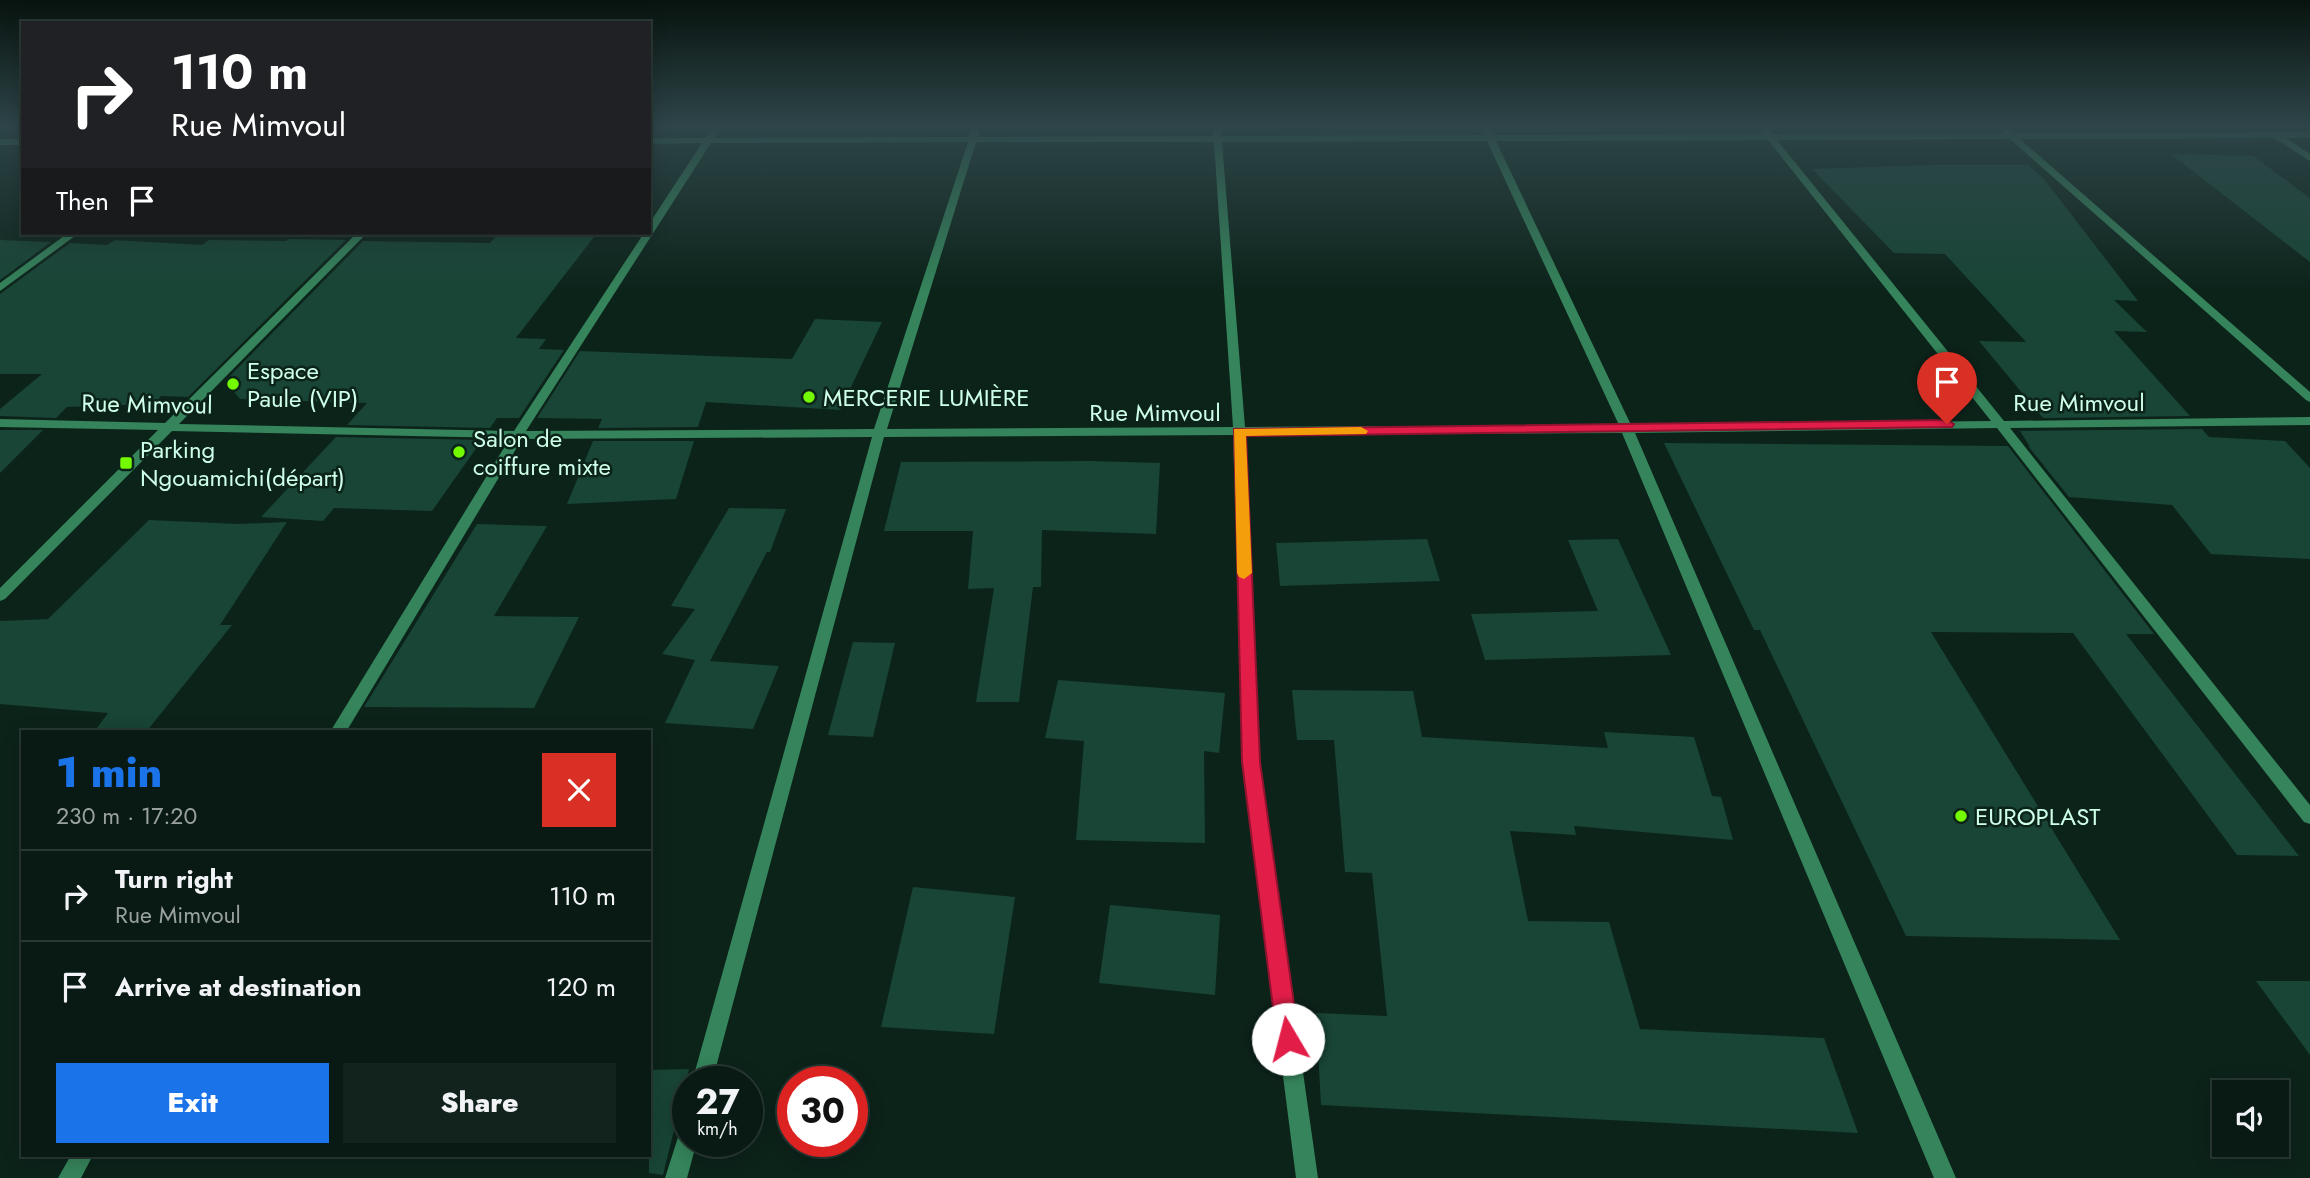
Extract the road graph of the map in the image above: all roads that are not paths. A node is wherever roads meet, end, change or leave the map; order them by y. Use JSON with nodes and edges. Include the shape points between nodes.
{"nodes":[{"id":1,"x":681,"y":182,"type":"edge"},
{"id":2,"x":960,"y":182,"type":"edge"},
{"id":3,"x":1221,"y":182,"type":"edge"},
{"id":4,"x":1511,"y":182,"type":"edge"},
{"id":5,"x":1806,"y":182,"type":"edge"},
{"id":6,"x":2063,"y":182,"type":"edge"},
{"id":7,"x":651,"y":229,"type":"edge"},
{"id":8,"x":71,"y":235,"type":"edge"},
{"id":9,"x":360,"y":235,"type":"edge"},
{"id":10,"x":647,"y":235,"type":"edge"},
{"id":11,"x":0,"y":288,"type":"edge"},
{"id":12,"x":2310,"y":398,"type":"edge"},
{"id":13,"x":2310,"y":421,"type":"edge"},
{"id":14,"x":0,"y":423,"type":"edge"},
{"id":15,"x":2000,"y":424,"type":"junction"},
{"id":16,"x":168,"y":425,"type":"junction"},
{"id":17,"x":1627,"y":429,"type":"junction"},
{"id":18,"x":1239,"y":432,"type":"junction"},
{"id":19,"x":517,"y":435,"type":"junction"},
{"id":20,"x":879,"y":435,"type":"junction"},
{"id":21,"x":0,"y":596,"type":"edge"},
{"id":22,"x":339,"y":730,"type":"edge"},
{"id":23,"x":2310,"y":817,"type":"edge"},
{"id":24,"x":706,"y":1066,"type":"edge"},
{"id":25,"x":82,"y":1157,"type":"edge"},
{"id":26,"x":682,"y":1157,"type":"edge"},
{"id":27,"x":69,"y":1178,"type":"edge"},
{"id":28,"x":676,"y":1178,"type":"edge"},
{"id":29,"x":1307,"y":1178,"type":"edge"},
{"id":30,"x":1945,"y":1178,"type":"edge"}],
"edges":[{"from":1,"to":7,"type":"street"},
{"from":2,"to":20,"type":"street"},
{"from":3,"to":18,"type":"street"},
{"from":4,"to":17,"type":"street"},
{"from":5,"to":15,"type":"street"},
{"from":6,"to":12,"type":"street"},
{"from":8,"to":11,"type":"street"},
{"from":9,"to":16,"type":"street"},
{"from":10,"to":19,"type":"street"},
{"from":13,"to":15,"type":"street","name":"Rue Mimvoul"},
{"from":14,"to":16,"type":"street","name":"Rue Mimvoul"},
{"from":15,"to":17,"type":"street","name":"Rue Mimvoul"},
{"from":15,"to":23,"type":"street"},
{"from":16,"to":19,"type":"street","name":"Rue Mimvoul"},
{"from":16,"to":21,"type":"street"},
{"from":17,"to":18,"type":"street","name":"Rue Mimvoul"},
{"from":17,"to":30,"type":"street"},
{"from":18,"to":20,"type":"street","name":"Rue Mimvoul"},
{"from":18,"to":29,"type":"street","via":[[1251,762]]},
{"from":19,"to":20,"type":"street","name":"Rue Mimvoul"},
{"from":19,"to":22,"type":"street"},
{"from":20,"to":24,"type":"street"},
{"from":25,"to":27,"type":"street"},
{"from":26,"to":28,"type":"street"}]}
